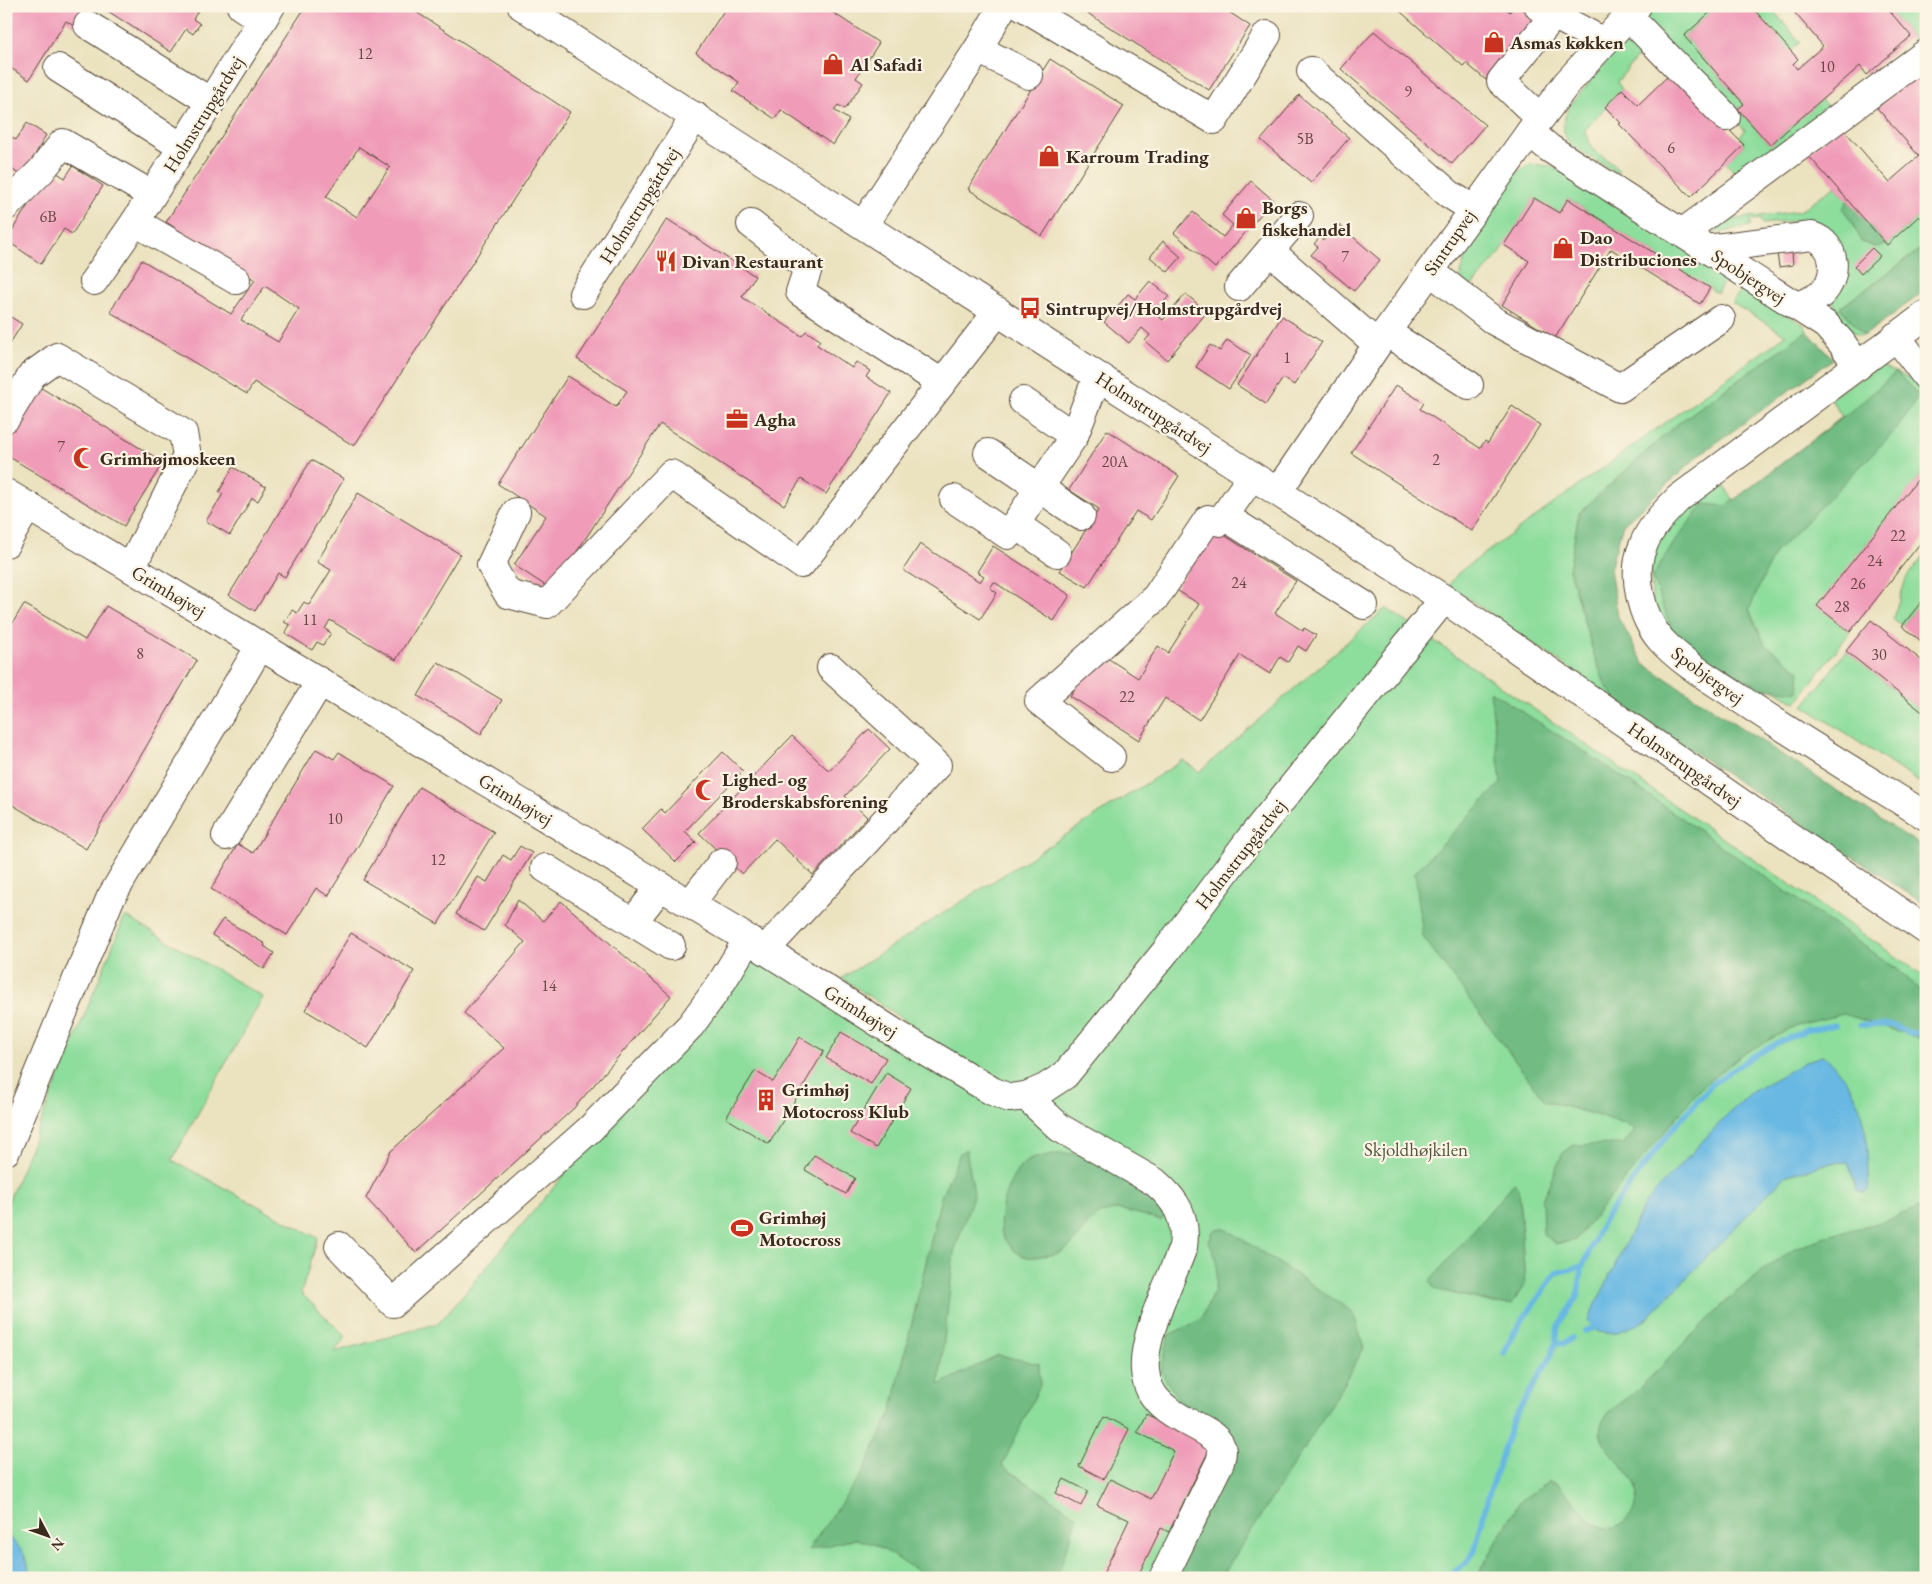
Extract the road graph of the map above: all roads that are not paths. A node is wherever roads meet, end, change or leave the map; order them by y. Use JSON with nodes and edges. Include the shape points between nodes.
{"nodes":[{"id":1,"x":522,"y":6,"type":"edge"},
{"id":2,"x":1003,"y":6,"type":"edge"},
{"id":3,"x":1022,"y":6,"type":"edge"},
{"id":4,"x":258,"y":11,"type":"edge"},
{"id":5,"x":1546,"y":11,"type":"edge"},
{"id":6,"x":1633,"y":11,"type":"edge"},
{"id":7,"x":88,"y":25,"type":"dead end"},
{"id":8,"x":1267,"y":35,"type":"dead end"},
{"id":9,"x":1604,"y":42,"type":"junction"},
{"id":10,"x":978,"y":49,"type":"junction"},
{"id":11,"x":1925,"y":54,"type":"edge"},
{"id":12,"x":58,"y":68,"type":"dead end"},
{"id":13,"x":1311,"y":72,"type":"dead end"},
{"id":14,"x":1029,"y":75,"type":"dead end"},
{"id":15,"x":211,"y":102,"type":"junction"},
{"id":16,"x":695,"y":116,"type":"junction"},
{"id":17,"x":1726,"y":117,"type":"dead end"},
{"id":18,"x":1535,"y":125,"type":"junction"},
{"id":19,"x":182,"y":147,"type":"junction"},
{"id":20,"x":152,"y":196,"type":"junction"},
{"id":21,"x":6,"y":206,"type":"edge"},
{"id":22,"x":1473,"y":209,"type":"junction"},
{"id":23,"x":1300,"y":216,"type":"dead end"},
{"id":24,"x":135,"y":222,"type":"junction"},
{"id":25,"x":751,"y":224,"type":"dead end"},
{"id":26,"x":864,"y":224,"type":"junction"},
{"id":27,"x":1682,"y":232,"type":"junction"},
{"id":28,"x":1707,"y":249,"type":"junction"},
{"id":29,"x":1270,"y":251,"type":"junction"},
{"id":30,"x":1430,"y":271,"type":"junction"},
{"id":31,"x":236,"y":280,"type":"dead end"},
{"id":32,"x":94,"y":281,"type":"dead end"},
{"id":33,"x":1238,"y":287,"type":"dead end"},
{"id":34,"x":583,"y":294,"type":"dead end"},
{"id":35,"x":1797,"y":306,"type":"junction"},
{"id":36,"x":998,"y":312,"type":"junction"},
{"id":37,"x":1926,"y":315,"type":"edge"},
{"id":38,"x":1721,"y":320,"type":"dead end"},
{"id":39,"x":1896,"y":336,"type":"junction"},
{"id":40,"x":1382,"y":338,"type":"junction"},
{"id":41,"x":1858,"y":366,"type":"junction"},
{"id":42,"x":1926,"y":376,"type":"edge"},
{"id":43,"x":1102,"y":378,"type":"junction"},
{"id":44,"x":942,"y":383,"type":"junction"},
{"id":45,"x":1469,"y":385,"type":"dead end"},
{"id":46,"x":1023,"y":402,"type":"dead end"},
{"id":47,"x":6,"y":418,"type":"edge"},
{"id":48,"x":1074,"y":436,"type":"junction"},
{"id":49,"x":988,"y":453,"type":"dead end"},
{"id":50,"x":1245,"y":486,"type":"dead end"},
{"id":51,"x":1040,"y":488,"type":"junction"},
{"id":52,"x":1278,"y":491,"type":"junction"},
{"id":53,"x":954,"y":499,"type":"dead end"},
{"id":54,"x":17,"y":500,"type":"edge"},
{"id":55,"x":516,"y":512,"type":"dead end"},
{"id":56,"x":1082,"y":516,"type":"dead end"},
{"id":57,"x":1224,"y":516,"type":"junction"},
{"id":58,"x":1015,"y":524,"type":"junction"},
{"id":59,"x":8,"y":536,"type":"edge"},
{"id":60,"x":1057,"y":553,"type":"dead end"},
{"id":61,"x":131,"y":568,"type":"junction"},
{"id":62,"x":1444,"y":599,"type":"junction"},
{"id":63,"x":1364,"y":605,"type":"dead end"},
{"id":64,"x":260,"y":646,"type":"junction"},
{"id":65,"x":832,"y":668,"type":"dead end"},
{"id":66,"x":320,"y":682,"type":"junction"},
{"id":67,"x":1111,"y":757,"type":"dead end"},
{"id":68,"x":1926,"y":816,"type":"edge"},
{"id":69,"x":226,"y":836,"type":"dead end"},
{"id":70,"x":722,"y":862,"type":"dead end"},
{"id":71,"x":545,"y":868,"type":"dead end"},
{"id":72,"x":661,"y":886,"type":"junction"},
{"id":73,"x":690,"y":904,"type":"junction"},
{"id":74,"x":633,"y":922,"type":"junction"},
{"id":75,"x":1926,"y":930,"type":"edge"},
{"id":76,"x":756,"y":944,"type":"junction"},
{"id":77,"x":671,"y":946,"type":"dead end"},
{"id":78,"x":1026,"y":1096,"type":"junction"},
{"id":79,"x":6,"y":1151,"type":"edge"},
{"id":80,"x":339,"y":1246,"type":"dead end"},
{"id":81,"x":1163,"y":1578,"type":"edge"}],
"edges":[{"from":1,"to":16,"type":"street","name":"Holmstrupgårdvej"},
{"from":2,"to":10,"type":"street"},
{"from":3,"to":8,"type":"street","via":[[1214,120]]},
{"from":4,"to":15,"type":"street","name":"Holmstrupgårdvej"},
{"from":5,"to":9,"type":"street"},
{"from":5,"to":18,"type":"street","name":"Spobjergvej","via":[[1500,80]]},
{"from":6,"to":9,"type":"street","name":"Sintrupvej"},
{"from":6,"to":17,"type":"street"},
{"from":7,"to":15,"type":"street"},
{"from":9,"to":18,"type":"street","name":"Sintrupvej","via":[[1566,83]]},
{"from":10,"to":14,"type":"street"},
{"from":10,"to":26,"type":"street"},
{"from":11,"to":27,"type":"street"},
{"from":12,"to":19,"type":"street"},
{"from":13,"to":22,"type":"street","via":[[1450,194]]},
{"from":15,"to":19,"type":"street","name":"Holmstrupgårdvej"},
{"from":16,"to":26,"type":"street","name":"Holmstrupgårdvej"},
{"from":16,"to":34,"type":"street","name":"Holmstrupgårdvej"},
{"from":18,"to":22,"type":"street","name":"Sintrupvej"},
{"from":18,"to":27,"type":"street","name":"Spobjergvej","via":[[1549,148]]},
{"from":19,"to":20,"type":"street","name":"Holmstrupgårdvej"},
{"from":20,"to":21,"type":"street","via":[[63,143]]},
{"from":20,"to":24,"type":"street","name":"Holmstrupgårdvej"},
{"from":22,"to":30,"type":"street","name":"Sintrupvej"},
{"from":23,"to":29,"type":"street"},
{"from":24,"to":31,"type":"street"},
{"from":24,"to":32,"type":"street","name":"Holmstrupgårdvej"},
{"from":25,"to":44,"type":"street","via":[[808,268],[800,292]]},
{"from":26,"to":36,"type":"street","name":"Holmstrupgårdvej"},
{"from":27,"to":28,"type":"street","name":"Spobjergvej"},
{"from":28,"to":35,"type":"street","name":"Spobjergvej"},
{"from":28,"to":35,"type":"street","via":[[1812,236],[1818,238],[1831,253],[1832,277],[1820,295]]},
{"from":29,"to":33,"type":"street"},
{"from":29,"to":40,"type":"street"},
{"from":30,"to":38,"type":"street","via":[[1494,321],[1620,388]]},
{"from":30,"to":40,"type":"street","name":"Sintrupvej"},
{"from":35,"to":41,"type":"street","name":"Spobjergvej","via":[[1826,325]]},
{"from":36,"to":43,"type":"street","name":"Holmstrupgårdvej"},
{"from":36,"to":44,"type":"street"},
{"from":37,"to":39,"type":"street","name":"Spobjergvej"},
{"from":39,"to":41,"type":"street","name":"Spobjergvej"},
{"from":39,"to":42,"type":"street"},
{"from":40,"to":45,"type":"street"},
{"from":40,"to":52,"type":"street","name":"Sintrupvej"},
{"from":41,"to":68,"type":"street","name":"Spobjergvej","via":[[1679,498],[1659,518],[1642,547],[1638,570],[1640,593],[1647,616],[1660,639],[1685,661],[1782,728]]},
{"from":43,"to":48,"type":"street","via":[[1092,390]]},
{"from":43,"to":52,"type":"street","name":"Holmstrupgårdvej"},
{"from":44,"to":55,"type":"street","via":[[801,564],[671,474],[547,604],[508,594],[491,565]]},
{"from":46,"to":48,"type":"street"},
{"from":47,"to":61,"type":"street","via":[[32,375],[57,357],[183,433],[187,456]]},
{"from":48,"to":51,"type":"street"},
{"from":49,"to":51,"type":"street"},
{"from":50,"to":57,"type":"street"},
{"from":51,"to":56,"type":"street"},
{"from":51,"to":58,"type":"street"},
{"from":52,"to":62,"type":"street","name":"Holmstrupgårdvej"},
{"from":53,"to":58,"type":"street","via":[[1008,535]]},
{"from":54,"to":59,"type":"street"},
{"from":54,"to":61,"type":"street","name":"Grimhøjvej"},
{"from":57,"to":63,"type":"street"},
{"from":57,"to":67,"type":"street","via":[[1220,522],[1208,519],[1156,597],[1039,701]]},
{"from":58,"to":60,"type":"street"},
{"from":61,"to":64,"type":"street","name":"Grimhøjvej"},
{"from":62,"to":75,"type":"street","name":"Holmstrupgårdvej"},
{"from":62,"to":78,"type":"street","name":"Holmstrupgårdvej","via":[[1256,831],[1088,1048],[1065,1075]]},
{"from":64,"to":66,"type":"street","name":"Grimhøjvej"},
{"from":64,"to":79,"type":"street","via":[[110,899]]},
{"from":65,"to":76,"type":"street","via":[[937,765]]},
{"from":66,"to":69,"type":"street"},
{"from":66,"to":72,"type":"street","name":"Grimhøjvej"},
{"from":70,"to":73,"type":"street"},
{"from":71,"to":74,"type":"street"},
{"from":72,"to":73,"type":"street","name":"Grimhøjvej"},
{"from":72,"to":74,"type":"street"},
{"from":73,"to":76,"type":"street","name":"Grimhøjvej"},
{"from":74,"to":77,"type":"street"},
{"from":76,"to":78,"type":"street","name":"Grimhøjvej","via":[[992,1091],[1009,1098]]},
{"from":76,"to":80,"type":"street","via":[[691,1025],[590,1129],[393,1303]]},
{"from":78,"to":81,"type":"street","via":[[1060,1128],[1155,1182],[1168,1193],[1180,1212],[1185,1230],[1183,1247],[1147,1344],[1144,1369],[1148,1391],[1164,1408],[1215,1437],[1222,1449],[1220,1462]]}]}
